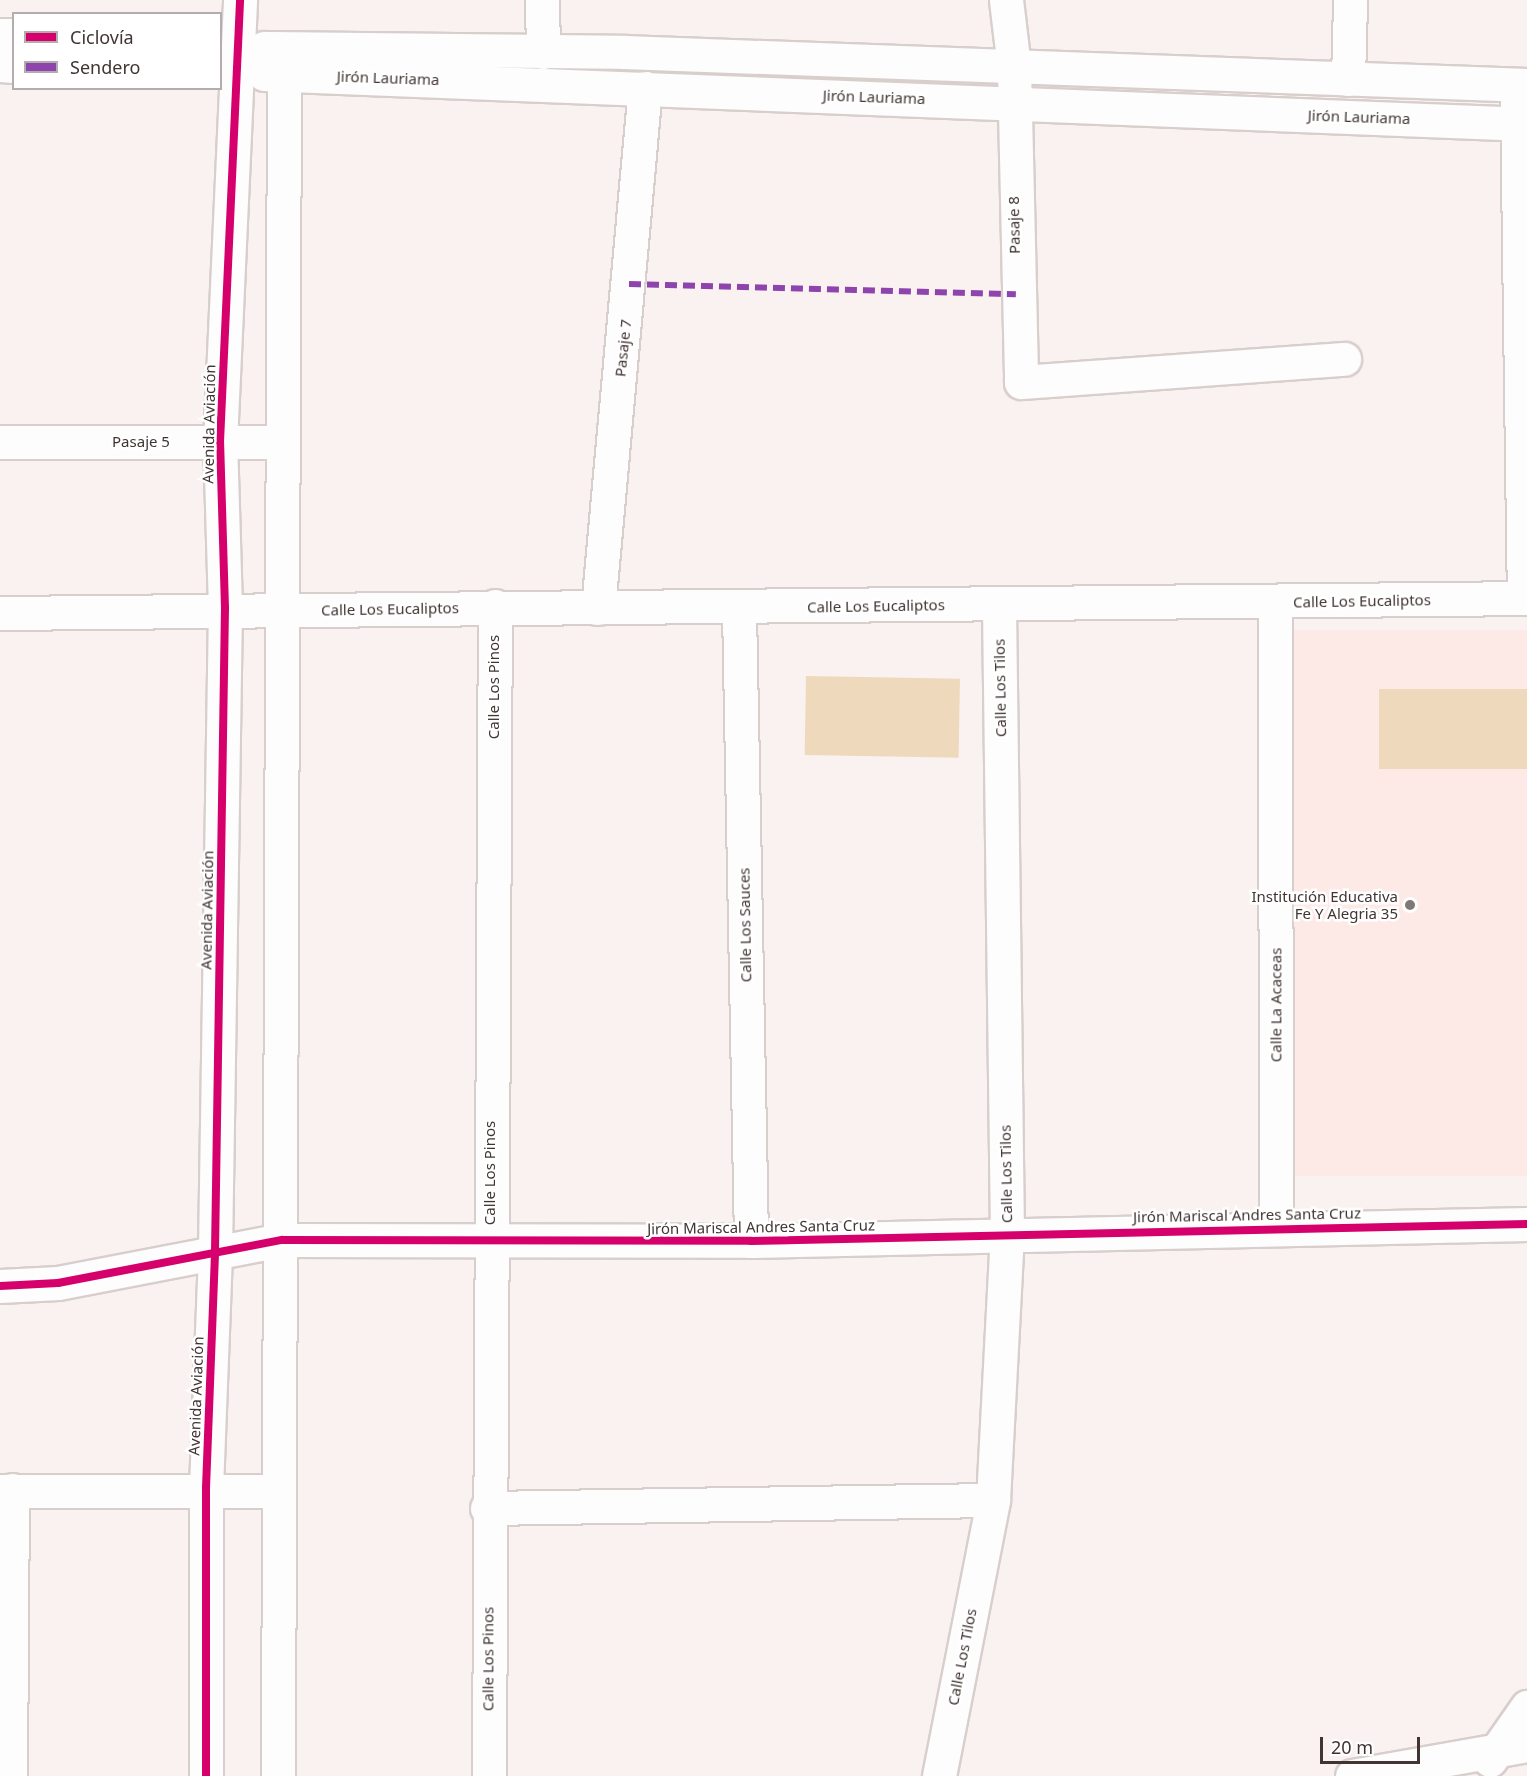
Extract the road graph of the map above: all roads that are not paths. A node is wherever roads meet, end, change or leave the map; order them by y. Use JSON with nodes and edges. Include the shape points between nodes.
{"nodes":[{"id":1,"x":240,"y":0,"type":"edge"},
{"id":2,"x":542,"y":0,"type":"edge"},
{"id":3,"x":1006,"y":0,"type":"edge"},
{"id":4,"x":1350,"y":0,"type":"edge"},
{"id":5,"x":543,"y":52,"type":"junction"},
{"id":6,"x":230,"y":58,"type":"edge"},
{"id":7,"x":284,"y":63,"type":"junction"},
{"id":8,"x":1014,"y":67,"type":"junction"},
{"id":9,"x":1348,"y":79,"type":"junction"},
{"id":10,"x":1522,"y":85,"type":"edge"},
{"id":11,"x":645,"y":88,"type":"junction"},
{"id":12,"x":1012,"y":102,"type":"junction"},
{"id":13,"x":1521,"y":123,"type":"edge"},
{"id":14,"x":1344,"y":359,"type":"dead end"},
{"id":15,"x":0,"y":442,"type":"edge"},
{"id":16,"x":220,"y":442,"type":"junction"},
{"id":17,"x":282,"y":442,"type":"junction"},
{"id":18,"x":1526,"y":598,"type":"edge"},
{"id":19,"x":999,"y":603,"type":"junction"},
{"id":20,"x":1275,"y":603,"type":"junction"},
{"id":21,"x":495,"y":606,"type":"junction"},
{"id":22,"x":225,"y":608,"type":"junction"},
{"id":23,"x":598,"y":608,"type":"junction"},
{"id":24,"x":739,"y":609,"type":"junction"},
{"id":25,"x":282,"y":611,"type":"junction"},
{"id":26,"x":0,"y":613,"type":"edge"},
{"id":27,"x":1527,"y":1224,"type":"edge"},
{"id":28,"x":1276,"y":1226,"type":"junction"},
{"id":29,"x":1007,"y":1235,"type":"junction"},
{"id":30,"x":282,"y":1240,"type":"junction"},
{"id":31,"x":751,"y":1241,"type":"junction"},
{"id":32,"x":490,"y":1244,"type":"junction"},
{"id":33,"x":215,"y":1251,"type":"junction"},
{"id":34,"x":0,"y":1286,"type":"edge"},
{"id":35,"x":206,"y":1488,"type":"junction"},
{"id":36,"x":6,"y":1491,"type":"edge"},
{"id":37,"x":278,"y":1491,"type":"junction"},
{"id":38,"x":993,"y":1500,"type":"junction"},
{"id":39,"x":487,"y":1508,"type":"junction"},
{"id":40,"x":1527,"y":1707,"type":"edge"},
{"id":41,"x":1527,"y":1745,"type":"edge"},
{"id":42,"x":1486,"y":1765,"type":"edge"},
{"id":43,"x":10,"y":1776,"type":"edge"},
{"id":44,"x":206,"y":1776,"type":"edge"},
{"id":45,"x":278,"y":1776,"type":"edge"},
{"id":46,"x":489,"y":1776,"type":"edge"},
{"id":47,"x":939,"y":1776,"type":"edge"},
{"id":48,"x":1352,"y":1776,"type":"edge"}],
"edges":[{"from":1,"to":6,"type":"street","name":"Avenida Aviación"},
{"from":2,"to":5,"type":"street"},
{"from":3,"to":8,"type":"street","name":"Pasaje 8"},
{"from":4,"to":9,"type":"street"},
{"from":5,"to":7,"type":"street","name":"Jirón Lauriama"},
{"from":5,"to":8,"type":"street","name":"Jirón Lauriama"},
{"from":6,"to":7,"type":"street","name":"Jirón Lauriama"},
{"from":6,"to":16,"type":"street","name":"Avenida Aviación"},
{"from":7,"to":11,"type":"street","name":"Jirón Lauriama"},
{"from":7,"to":17,"type":"street"},
{"from":8,"to":9,"type":"street","name":"Jirón Lauriama"},
{"from":8,"to":12,"type":"street","name":"Pasaje 8"},
{"from":9,"to":10,"type":"street","name":"Jirón Lauriama"},
{"from":10,"to":13,"type":"street"},
{"from":11,"to":12,"type":"street","name":"Jirón Lauriama"},
{"from":11,"to":23,"type":"street","name":"Pasaje 7"},
{"from":12,"to":13,"type":"street","name":"Jirón Lauriama"},
{"from":12,"to":14,"type":"street","name":"Pasaje 8","via":[[1022,382]]},
{"from":13,"to":18,"type":"street"},
{"from":15,"to":16,"type":"street","name":"Pasaje 5"},
{"from":16,"to":17,"type":"street","name":"Pasaje 5"},
{"from":16,"to":22,"type":"street","name":"Avenida Aviación"},
{"from":17,"to":25,"type":"street"},
{"from":18,"to":20,"type":"street","name":"Calle Los Eucaliptos"},
{"from":19,"to":20,"type":"street","name":"Calle Los Eucaliptos"},
{"from":19,"to":24,"type":"street","name":"Calle Los Eucaliptos"},
{"from":19,"to":29,"type":"street","name":"Calle Los Tilos"},
{"from":20,"to":28,"type":"street","name":"Calle La Acaceas"},
{"from":21,"to":23,"type":"street","name":"Calle Los Eucaliptos"},
{"from":21,"to":25,"type":"street","name":"Calle Los Eucaliptos"},
{"from":21,"to":32,"type":"street","name":"Calle Los Pinos"},
{"from":22,"to":25,"type":"street","name":"Calle Los Eucaliptos"},
{"from":22,"to":26,"type":"street","name":"Calle Los Eucaliptos"},
{"from":22,"to":33,"type":"street","name":"Avenida Aviación"},
{"from":23,"to":24,"type":"street","name":"Calle Los Eucaliptos"},
{"from":24,"to":31,"type":"street","name":"Calle Los Sauces"},
{"from":25,"to":30,"type":"street"},
{"from":27,"to":28,"type":"street","name":"Jirón Mariscal Andres Santa Cruz"},
{"from":28,"to":29,"type":"street","name":"Jirón Mariscal Andres Santa Cruz"},
{"from":29,"to":31,"type":"street","name":"Jirón Mariscal Andres Santa Cruz"},
{"from":29,"to":38,"type":"street","name":"Calle Los Tilos"},
{"from":30,"to":32,"type":"street","name":"Jirón Mariscal Andres Santa Cruz"},
{"from":30,"to":33,"type":"street","name":"Jirón Mariscal Andres Santa Cruz"},
{"from":30,"to":37,"type":"street"},
{"from":31,"to":32,"type":"street","name":"Jirón Mariscal Andres Santa Cruz"},
{"from":32,"to":39,"type":"street","name":"Calle Los Pinos"},
{"from":33,"to":34,"type":"street","name":"Jirón Mariscal Andres Santa Cruz","via":[[58,1283]]},
{"from":33,"to":35,"type":"street","name":"Avenida Aviación"},
{"from":35,"to":36,"type":"street"},
{"from":35,"to":37,"type":"street"},
{"from":35,"to":44,"type":"street","name":"Avenida Aviación"},
{"from":36,"to":43,"type":"street"},
{"from":37,"to":45,"type":"street"},
{"from":38,"to":39,"type":"street"},
{"from":38,"to":47,"type":"street","name":"Calle Los Tilos"},
{"from":39,"to":46,"type":"street","name":"Calle Los Pinos"},
{"from":40,"to":42,"type":"street"},
{"from":41,"to":42,"type":"street"},
{"from":42,"to":48,"type":"street"}]}
